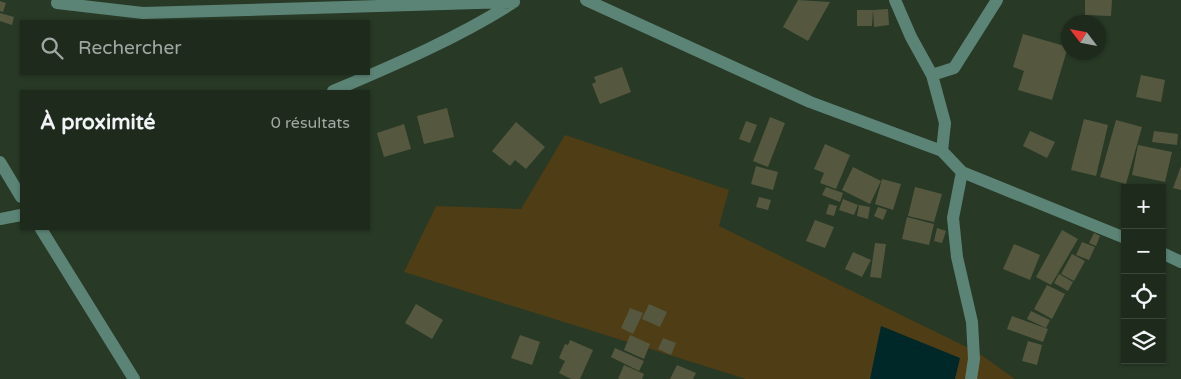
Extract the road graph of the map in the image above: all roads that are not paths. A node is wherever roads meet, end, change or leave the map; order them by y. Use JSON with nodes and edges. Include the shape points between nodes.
{"nodes":[{"id":1,"x":274,"y":0,"type":"edge"},
{"id":2,"x":586,"y":0,"type":"edge"},
{"id":3,"x":895,"y":0,"type":"edge"},
{"id":4,"x":997,"y":0,"type":"edge"},
{"id":5,"x":515,"y":1,"type":"edge"},
{"id":6,"x":57,"y":3,"type":"dead end"},
{"id":7,"x":292,"y":10,"type":"junction"},
{"id":8,"x":370,"y":74,"type":"edge"},
{"id":9,"x":367,"y":75,"type":"edge"},
{"id":10,"x":932,"y":75,"type":"junction"},
{"id":11,"x":335,"y":90,"type":"edge"},
{"id":12,"x":942,"y":151,"type":"junction"},
{"id":13,"x":0,"y":162,"type":"edge"},
{"id":14,"x":962,"y":172,"type":"junction"},
{"id":15,"x":20,"y":195,"type":"edge"},
{"id":16,"x":20,"y":215,"type":"edge"},
{"id":17,"x":0,"y":218,"type":"edge"},
{"id":18,"x":42,"y":230,"type":"edge"},
{"id":19,"x":1121,"y":236,"type":"edge"},
{"id":20,"x":1166,"y":256,"type":"edge"},
{"id":21,"x":1181,"y":262,"type":"edge"},
{"id":22,"x":134,"y":379,"type":"edge"},
{"id":23,"x":971,"y":379,"type":"edge"}],
"edges":[{"from":1,"to":7,"type":"street"},
{"from":2,"to":12,"type":"street","via":[[810,102]]},
{"from":3,"to":10,"type":"street"},
{"from":4,"to":10,"type":"street","via":[[954,68]]},
{"from":5,"to":7,"type":"street"},
{"from":5,"to":8,"type":"street","via":[[475,25]]},
{"from":6,"to":7,"type":"street","via":[[143,13]]},
{"from":9,"to":11,"type":"street"},
{"from":10,"to":12,"type":"street","via":[[945,123]]},
{"from":12,"to":14,"type":"street"},
{"from":13,"to":15,"type":"street"},
{"from":14,"to":19,"type":"street"},
{"from":14,"to":23,"type":"street","via":[[953,218],[957,257],[972,322],[974,359]]},
{"from":16,"to":17,"type":"street"},
{"from":18,"to":22,"type":"street"},
{"from":20,"to":21,"type":"street"}]}
